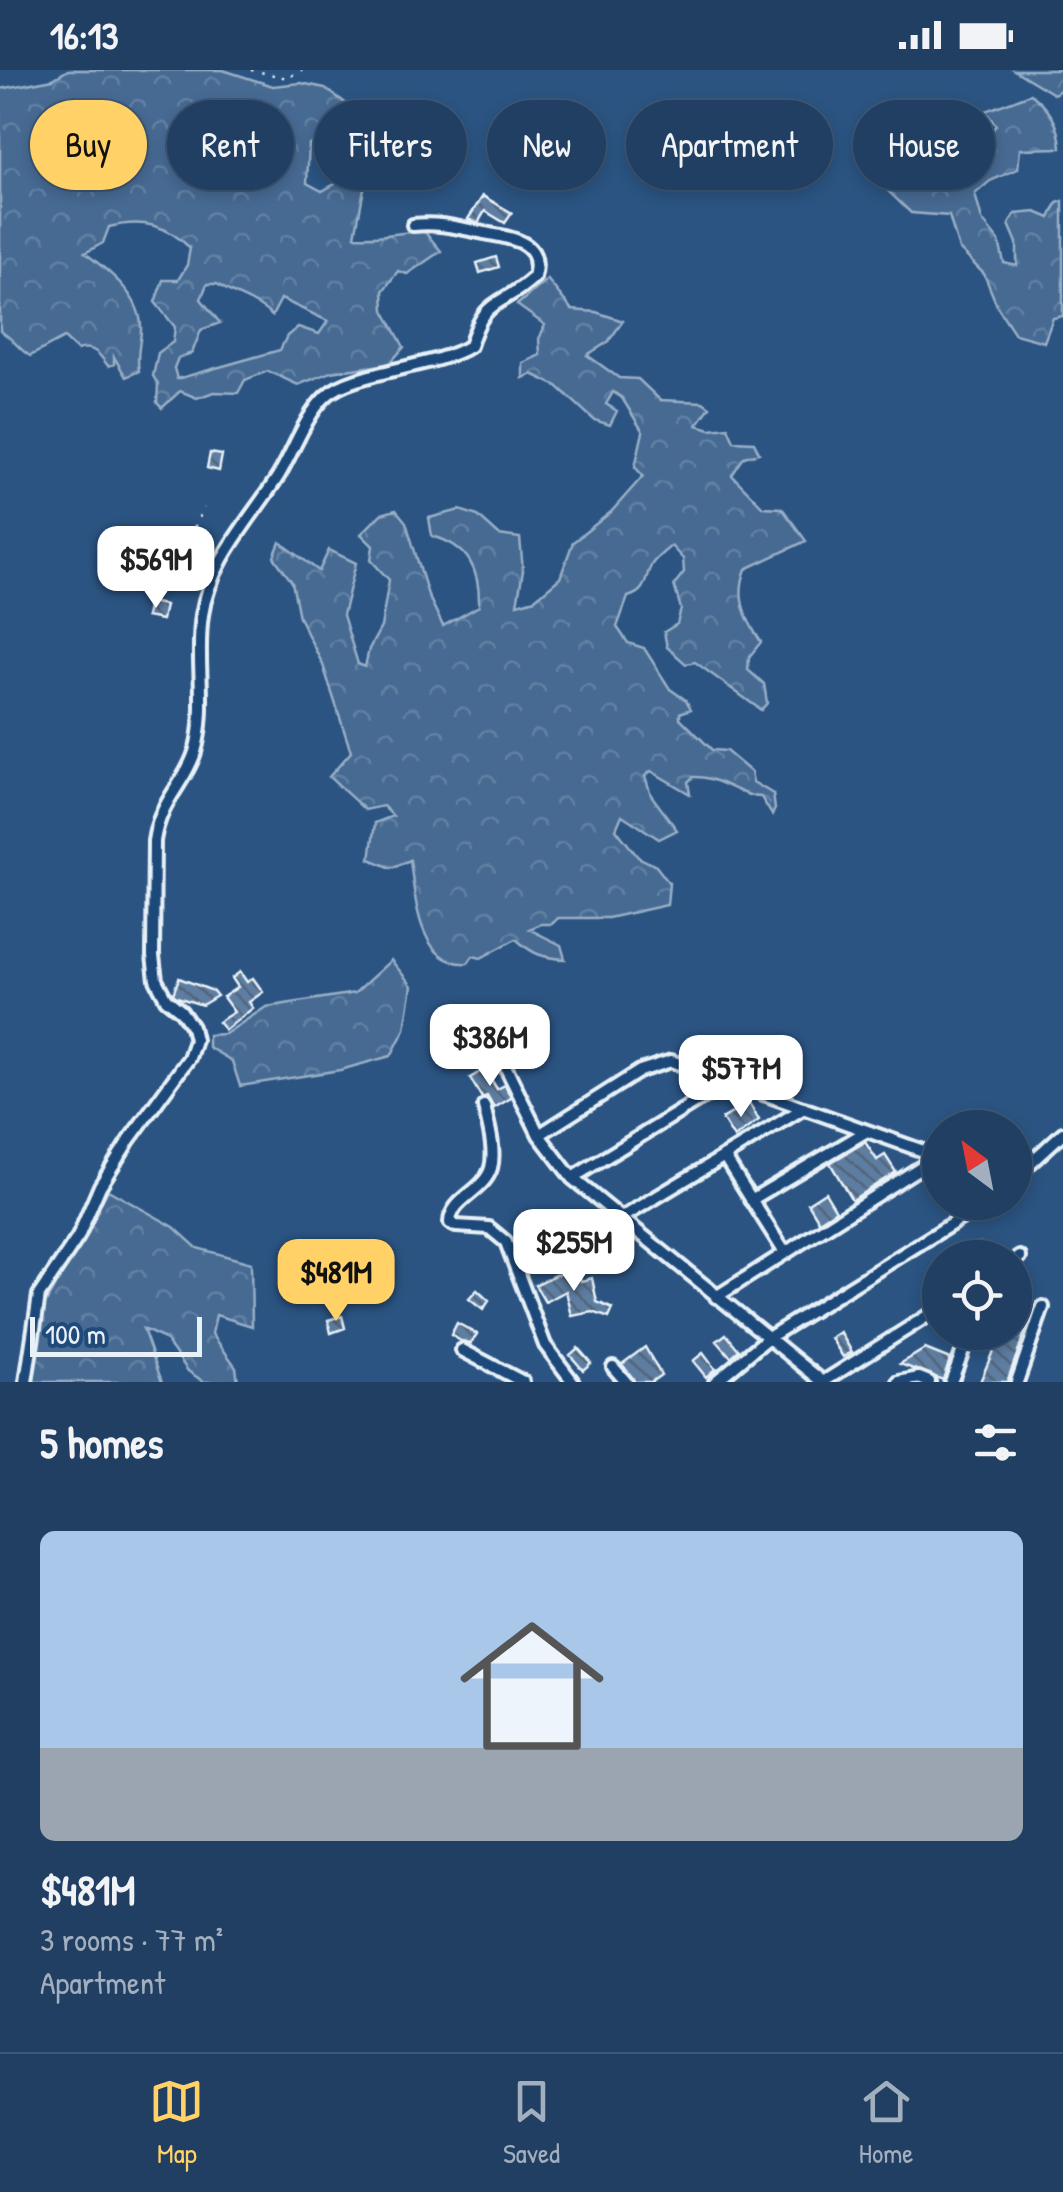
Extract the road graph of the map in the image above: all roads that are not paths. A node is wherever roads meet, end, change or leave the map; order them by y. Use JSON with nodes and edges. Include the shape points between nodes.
{"nodes":[{"id":1,"x":413,"y":225,"type":"dead end"},
{"id":2,"x":507,"y":1070,"type":"dead end"},
{"id":3,"x":730,"y":1082,"type":"junction"},
{"id":4,"x":484,"y":1106,"type":"dead end"},
{"id":5,"x":804,"y":1108,"type":"junction"},
{"id":6,"x":867,"y":1130,"type":"junction"},
{"id":7,"x":1063,"y":1133,"type":"edge"},
{"id":8,"x":539,"y":1135,"type":"junction"},
{"id":9,"x":922,"y":1150,"type":"edge"},
{"id":10,"x":724,"y":1156,"type":"junction"},
{"id":11,"x":1032,"y":1161,"type":"edge"},
{"id":12,"x":922,"y":1167,"type":"edge"},
{"id":13,"x":572,"y":1178,"type":"junction"},
{"id":14,"x":752,"y":1200,"type":"junction"},
{"id":15,"x":620,"y":1219,"type":"junction"},
{"id":16,"x":957,"y":1220,"type":"edge"},
{"id":17,"x":785,"y":1253,"type":"junction"},
{"id":18,"x":716,"y":1296,"type":"junction"},
{"id":19,"x":1043,"y":1307,"type":"dead end"},
{"id":20,"x":922,"y":1319,"type":"edge"},
{"id":21,"x":768,"y":1338,"type":"junction"},
{"id":22,"x":462,"y":1350,"type":"dead end"},
{"id":23,"x":963,"y":1350,"type":"edge"},
{"id":24,"x":613,"y":1367,"type":"dead end"},
{"id":25,"x":817,"y":1380,"type":"edge"},
{"id":26,"x":26,"y":1382,"type":"edge"},
{"id":27,"x":523,"y":1382,"type":"edge"},
{"id":28,"x":572,"y":1382,"type":"edge"},
{"id":29,"x":626,"y":1382,"type":"edge"},
{"id":30,"x":715,"y":1382,"type":"edge"},
{"id":31,"x":899,"y":1382,"type":"edge"},
{"id":32,"x":929,"y":1382,"type":"edge"},
{"id":33,"x":951,"y":1382,"type":"edge"},
{"id":34,"x":1017,"y":1382,"type":"edge"}],
"edges":[{"from":1,"to":26,"type":"street","via":[[434,222],[509,236],[534,254],[534,276],[487,308],[470,346],[452,357],[327,395],[209,586],[194,757],[167,798],[154,841],[156,980],[182,1011],[194,1040],[189,1058],[129,1140],[39,1295]]},
{"from":2,"to":8,"type":"street"},
{"from":3,"to":5,"type":"street"},
{"from":3,"to":8,"type":"street","via":[[660,1062]]},
{"from":3,"to":13,"type":"street"},
{"from":4,"to":28,"type":"street","via":[[492,1164],[450,1223],[490,1228],[506,1242],[545,1345]]},
{"from":5,"to":6,"type":"street"},
{"from":5,"to":10,"type":"street"},
{"from":6,"to":9,"type":"street"},
{"from":6,"to":14,"type":"street"},
{"from":7,"to":11,"type":"street"},
{"from":8,"to":13,"type":"street"},
{"from":10,"to":14,"type":"street"},
{"from":10,"to":15,"type":"street"},
{"from":12,"to":17,"type":"street"},
{"from":13,"to":15,"type":"street"},
{"from":14,"to":17,"type":"street"},
{"from":15,"to":18,"type":"street"},
{"from":16,"to":21,"type":"street"},
{"from":17,"to":18,"type":"street"},
{"from":18,"to":21,"type":"street"},
{"from":19,"to":34,"type":"street"},
{"from":20,"to":25,"type":"street"},
{"from":21,"to":25,"type":"street"},
{"from":21,"to":30,"type":"street"},
{"from":22,"to":27,"type":"street"},
{"from":23,"to":33,"type":"street"},
{"from":24,"to":29,"type":"street"},
{"from":31,"to":32,"type":"street"}]}
